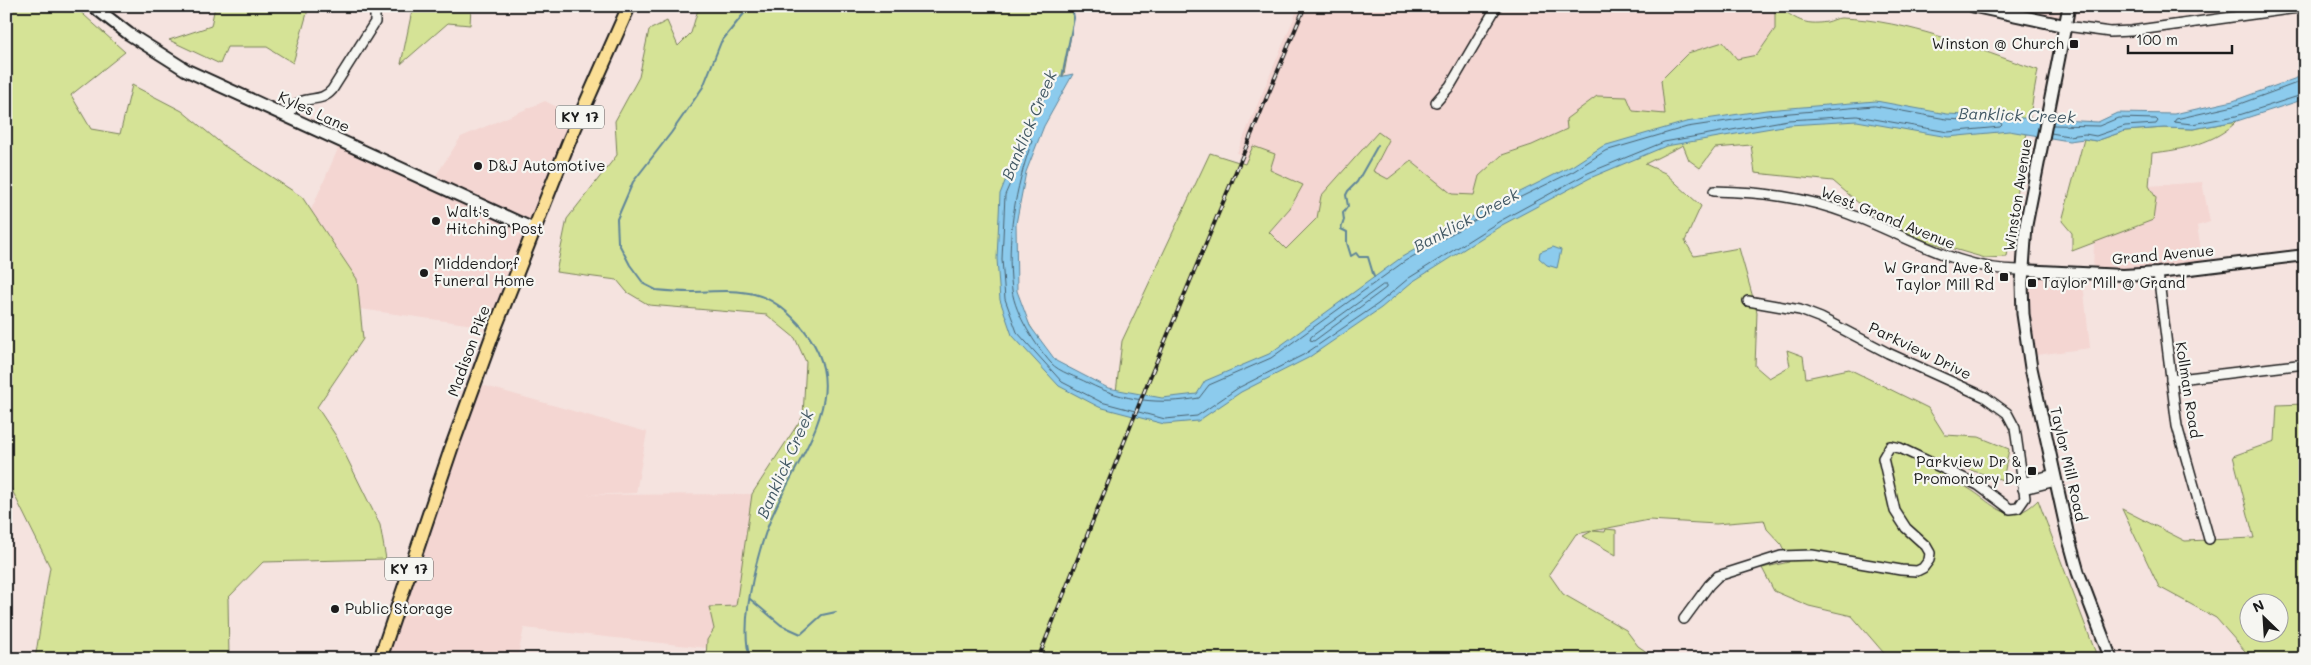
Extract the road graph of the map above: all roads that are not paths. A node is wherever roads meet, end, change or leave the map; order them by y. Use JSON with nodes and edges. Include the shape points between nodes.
{"nodes":[{"id":1,"x":93,"y":6,"type":"edge"},
{"id":2,"x":372,"y":6,"type":"edge"},
{"id":3,"x":629,"y":6,"type":"edge"},
{"id":4,"x":1497,"y":6,"type":"edge"},
{"id":5,"x":1973,"y":6,"type":"edge"},
{"id":6,"x":2069,"y":6,"type":"edge"},
{"id":7,"x":2305,"y":7,"type":"edge"},
{"id":8,"x":2276,"y":9,"type":"edge"},
{"id":9,"x":2066,"y":26,"type":"junction"},
{"id":10,"x":1436,"y":102,"type":"dead end"},
{"id":11,"x":288,"y":116,"type":"junction"},
{"id":12,"x":1714,"y":191,"type":"dead end"},
{"id":13,"x":533,"y":229,"type":"junction"},
{"id":14,"x":2305,"y":255,"type":"edge"},
{"id":15,"x":2022,"y":270,"type":"junction"},
{"id":16,"x":2158,"y":273,"type":"junction"},
{"id":17,"x":1748,"y":301,"type":"dead end"},
{"id":18,"x":2305,"y":364,"type":"edge"},
{"id":19,"x":2171,"y":380,"type":"junction"},
{"id":20,"x":2055,"y":478,"type":"junction"},
{"id":21,"x":2023,"y":486,"type":"junction"},
{"id":22,"x":2209,"y":539,"type":"dead end"},
{"id":23,"x":1684,"y":619,"type":"dead end"},
{"id":24,"x":380,"y":659,"type":"edge"},
{"id":25,"x":2111,"y":659,"type":"edge"}],
"edges":[{"from":1,"to":11,"type":"main road","name":"Kyles Lane","via":[[129,34],[180,66]]},
{"from":2,"to":11,"type":"street","via":[[375,22],[332,90],[320,98],[298,102]]},
{"from":3,"to":13,"type":"main road","name":"Madison Pike","number":"KY 17"},
{"from":4,"to":10,"type":"street","via":[[1450,86]]},
{"from":5,"to":9,"type":"main road"},
{"from":6,"to":9,"type":"main road","name":"Winston Avenue"},
{"from":7,"to":8,"type":"street"},
{"from":8,"to":9,"type":"street","via":[[2131,31],[2110,32]]},
{"from":9,"to":15,"type":"main road","name":"Winston Avenue","via":[[2026,225]]},
{"from":11,"to":13,"type":"main road","name":"Kyles Lane"},
{"from":12,"to":15,"type":"street","name":"West Grand Avenue","via":[[1756,192],[1820,204],[1967,264]]},
{"from":13,"to":24,"type":"main road","name":"Madison Pike","number":"KY 17","via":[[452,446]]},
{"from":14,"to":16,"type":"street","name":"Grand Avenue"},
{"from":15,"to":16,"type":"street","name":"Grand Avenue","via":[[2123,275]]},
{"from":15,"to":20,"type":"main road","name":"Taylor Mill Road","via":[[2026,340]]},
{"from":16,"to":19,"type":"street","name":"Kollman Road"},
{"from":17,"to":21,"type":"street","name":"Parkview Drive","via":[[1800,310],[1821,318],[1888,353],[1986,397],[2007,412],[2015,428]]},
{"from":18,"to":19,"type":"street"},
{"from":19,"to":22,"type":"street","name":"Kollman Road","via":[[2177,426]]},
{"from":20,"to":21,"type":"street"},
{"from":20,"to":25,"type":"main road","name":"Taylor Mill Road","via":[[2078,572]]},
{"from":21,"to":23,"type":"street","via":[[2022,505],[2010,508],[1978,485],[1890,446],[1883,458],[1895,511],[1930,553],[1923,568],[1901,570],[1812,555],[1781,556],[1718,576]]}]}
